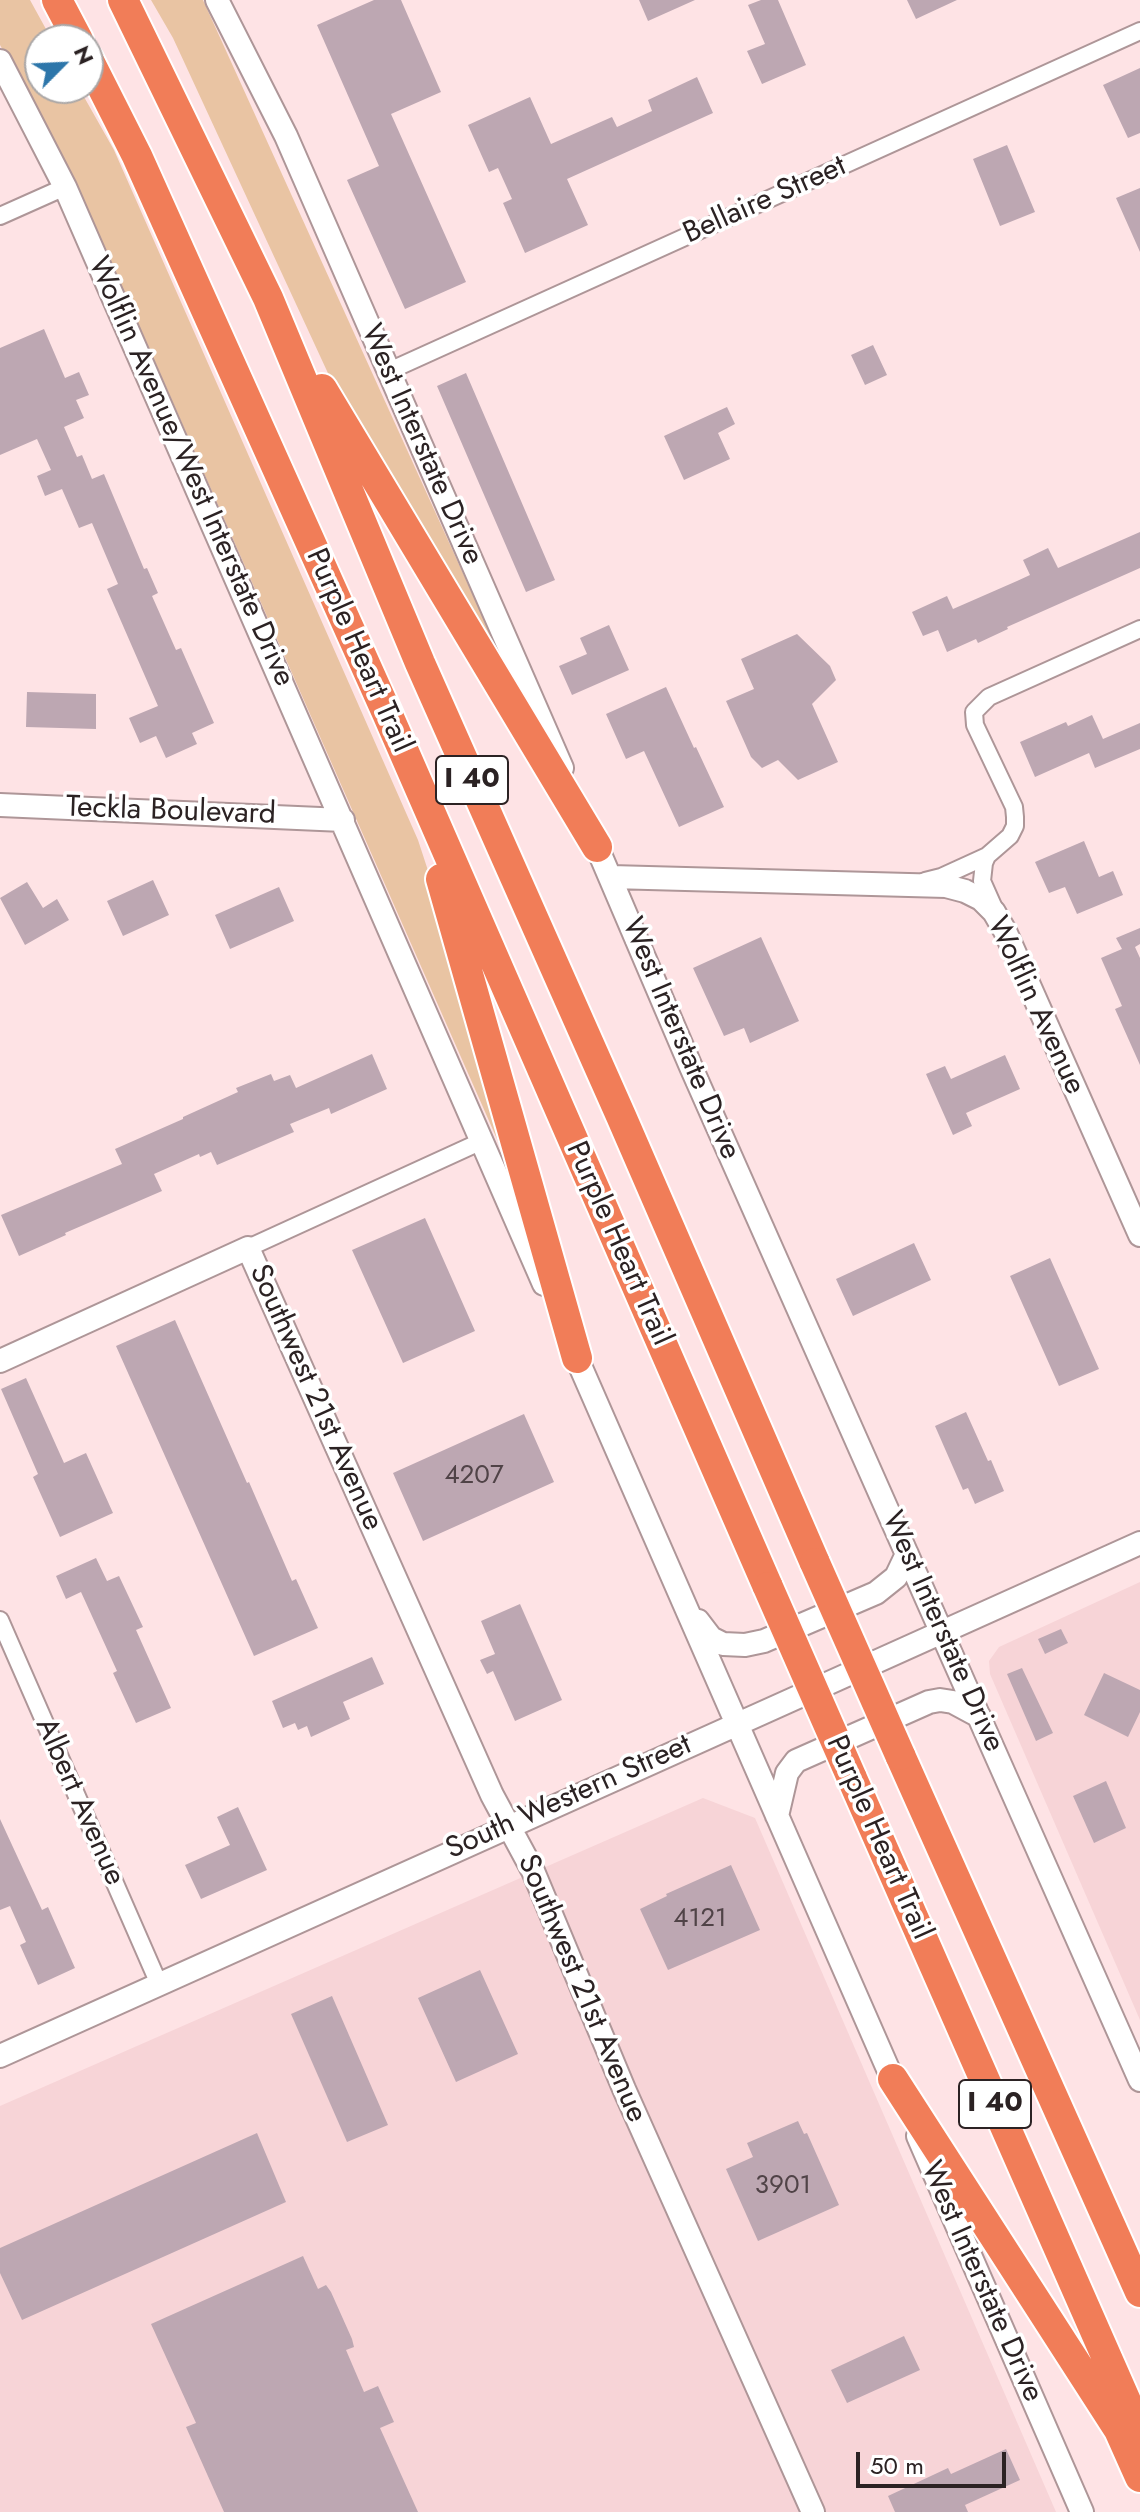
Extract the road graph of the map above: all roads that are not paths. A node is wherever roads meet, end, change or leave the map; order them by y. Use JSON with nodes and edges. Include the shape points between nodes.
{"nodes":[{"id":1,"x":57,"y":0,"type":"edge"},
{"id":2,"x":123,"y":0,"type":"edge"},
{"id":3,"x":217,"y":0,"type":"edge"},
{"id":4,"x":70,"y":24,"type":"edge"},
{"id":5,"x":1140,"y":31,"type":"edge"},
{"id":6,"x":0,"y":61,"type":"edge"},
{"id":7,"x":104,"y":91,"type":"edge"},
{"id":8,"x":65,"y":187,"type":"junction"},
{"id":9,"x":0,"y":216,"type":"edge"},
{"id":10,"x":268,"y":298,"type":"junction"},
{"id":11,"x":389,"y":371,"type":"junction"},
{"id":12,"x":1140,"y":629,"type":"edge"},
{"id":13,"x":387,"y":713,"type":"junction"},
{"id":14,"x":0,"y":805,"type":"edge"},
{"id":15,"x":343,"y":820,"type":"junction"},
{"id":16,"x":597,"y":847,"type":"junction"},
{"id":17,"x":987,"y":856,"type":"junction"},
{"id":18,"x":611,"y":877,"type":"junction"},
{"id":19,"x":906,"y":885,"type":"junction"},
{"id":20,"x":1005,"y":931,"type":"junction"},
{"id":21,"x":482,"y":1141,"type":"junction"},
{"id":22,"x":1140,"y":1235,"type":"edge"},
{"id":23,"x":248,"y":1248,"type":"junction"},
{"id":24,"x":577,"y":1358,"type":"junction"},
{"id":25,"x":0,"y":1361,"type":"edge"},
{"id":26,"x":1140,"y":1543,"type":"edge"},
{"id":27,"x":907,"y":1554,"type":"junction"},
{"id":28,"x":685,"y":1604,"type":"junction"},
{"id":29,"x":0,"y":1620,"type":"edge"},
{"id":30,"x":942,"y":1633,"type":"junction"},
{"id":31,"x":979,"y":1716,"type":"junction"},
{"id":32,"x":737,"y":1723,"type":"junction"},
{"id":33,"x":777,"y":1816,"type":"junction"},
{"id":34,"x":509,"y":1826,"type":"junction"},
{"id":35,"x":159,"y":1984,"type":"junction"},
{"id":36,"x":0,"y":2056,"type":"edge"},
{"id":37,"x":893,"y":2079,"type":"junction"},
{"id":38,"x":1140,"y":2080,"type":"edge"},
{"id":39,"x":1140,"y":2292,"type":"edge"},
{"id":40,"x":1140,"y":2433,"type":"edge"},
{"id":41,"x":1140,"y":2477,"type":"edge"},
{"id":42,"x":813,"y":2512,"type":"edge"},
{"id":43,"x":1082,"y":2512,"type":"edge"}],
"edges":[{"from":1,"to":4,"type":"highway"},
{"from":2,"to":10,"type":"highway","name":"Purple Heart Trail","number":"I 40"},
{"from":3,"to":11,"type":"main road","name":"West Interstate Drive","via":[[286,136]]},
{"from":5,"to":11,"type":"street","name":"Bellaire Street"},
{"from":6,"to":8,"type":"main road","name":"Wolflin Avenue/West Interstate Drive"},
{"from":7,"to":13,"type":"highway","name":"Purple Heart Trail","number":"I 40"},
{"from":8,"to":9,"type":"street"},
{"from":8,"to":15,"type":"main road","name":"Wolflin Avenue/West Interstate Drive"},
{"from":10,"to":16,"type":"highway"},
{"from":10,"to":39,"type":"highway","name":"Purple Heart Trail","number":"I 40","bridge":true,"via":[[420,663]]},
{"from":11,"to":16,"type":"main road","name":"West Interstate Drive"},
{"from":12,"to":17,"type":"street","via":[[989,697],[974,712],[1015,817],[1010,836]]},
{"from":13,"to":24,"type":"highway","via":[[453,918]]},
{"from":13,"to":40,"type":"highway","name":"Purple Heart Trail","number":"I 40","bridge":true},
{"from":14,"to":15,"type":"main road","name":"Teckla Boulevard"},
{"from":15,"to":21,"type":"main road","name":"West Interstate Drive"},
{"from":16,"to":18,"type":"main road","name":"West Interstate Drive"},
{"from":17,"to":19,"type":"street","via":[[941,877]]},
{"from":17,"to":20,"type":"street","via":[[982,881]]},
{"from":18,"to":19,"type":"main road","name":"Wolflin Avenue"},
{"from":18,"to":27,"type":"main road","name":"West Interstate Drive"},
{"from":19,"to":20,"type":"main road","name":"Wolflin Avenue","via":[[965,891],[981,899]]},
{"from":20,"to":22,"type":"main road","name":"Wolflin Avenue"},
{"from":21,"to":23,"type":"street"},
{"from":21,"to":24,"type":"main road","name":"West Interstate Drive"},
{"from":23,"to":25,"type":"main road"},
{"from":23,"to":34,"type":"main road","name":"Southwest 21st Avenue"},
{"from":24,"to":28,"type":"main road","name":"West Interstate Drive"},
{"from":26,"to":30,"type":"main road","name":"South Western Street"},
{"from":27,"to":28,"type":"main road","via":[[896,1577],[876,1593],[764,1641],[723,1644],[711,1638]]},
{"from":27,"to":30,"type":"main road","name":"West Interstate Drive"},
{"from":28,"to":32,"type":"main road","name":"West Interstate Drive"},
{"from":29,"to":35,"type":"street","name":"Albert Avenue"},
{"from":30,"to":31,"type":"main road","name":"West Interstate Drive"},
{"from":30,"to":32,"type":"main road","name":"South Western Street"},
{"from":31,"to":33,"type":"main road","via":[[953,1702],[929,1702],[796,1761],[787,1773]]},
{"from":31,"to":38,"type":"main road","name":"West Interstate Drive"},
{"from":32,"to":33,"type":"main road","name":"West Interstate Drive"},
{"from":32,"to":34,"type":"main road","name":"South Western Street"},
{"from":33,"to":37,"type":"main road","name":"West Interstate Drive"},
{"from":34,"to":35,"type":"main road","name":"South Western Street"},
{"from":34,"to":42,"type":"main road","name":"Southwest 21st Avenue"},
{"from":35,"to":36,"type":"main road","name":"South Western Street"},
{"from":37,"to":41,"type":"highway","via":[[1119,2430]]},
{"from":37,"to":43,"type":"main road","name":"West Interstate Drive"}]}
